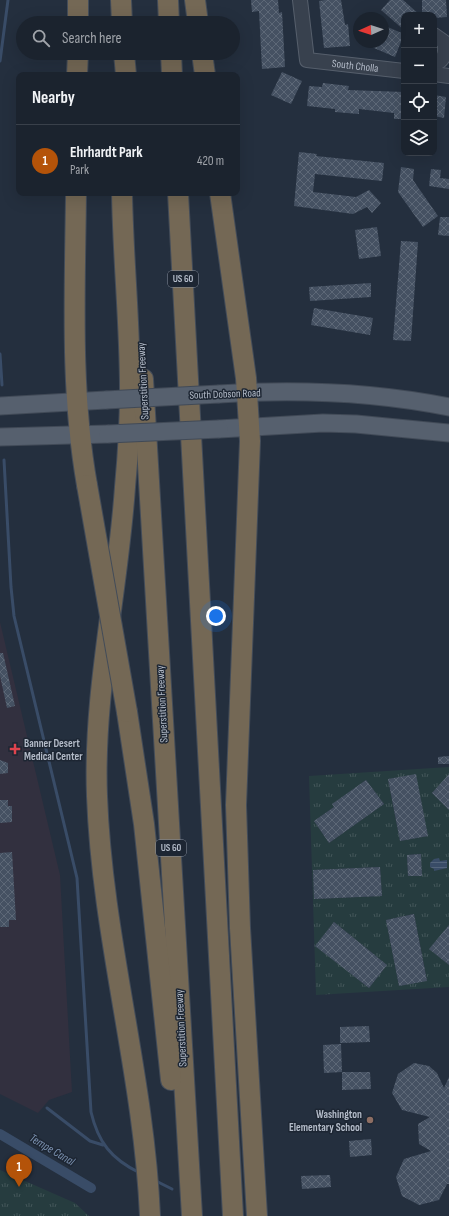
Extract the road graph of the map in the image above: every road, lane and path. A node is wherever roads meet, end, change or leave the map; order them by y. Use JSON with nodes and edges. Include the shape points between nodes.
{"nodes":[{"id":1,"x":78,"y":0,"type":"edge"},
{"id":2,"x":121,"y":0,"type":"edge"},
{"id":3,"x":168,"y":0,"type":"edge"},
{"id":4,"x":195,"y":0,"type":"edge"},
{"id":5,"x":300,"y":0,"type":"edge"},
{"id":6,"x":78,"y":16,"type":"edge"},
{"id":7,"x":122,"y":16,"type":"edge"},
{"id":8,"x":169,"y":16,"type":"edge"},
{"id":9,"x":197,"y":16,"type":"edge"},
{"id":10,"x":437,"y":37,"type":"edge"},
{"id":11,"x":78,"y":60,"type":"edge"},
{"id":12,"x":125,"y":60,"type":"edge"},
{"id":13,"x":171,"y":60,"type":"edge"},
{"id":14,"x":203,"y":60,"type":"edge"},
{"id":15,"x":437,"y":62,"type":"edge"},
{"id":16,"x":401,"y":71,"type":"edge"},
{"id":17,"x":77,"y":72,"type":"edge"},
{"id":18,"x":126,"y":72,"type":"edge"},
{"id":19,"x":172,"y":72,"type":"edge"},
{"id":20,"x":205,"y":72,"type":"edge"},
{"id":21,"x":437,"y":74,"type":"edge"},
{"id":22,"x":449,"y":76,"type":"edge"},
{"id":23,"x":76,"y":196,"type":"edge"},
{"id":24,"x":122,"y":196,"type":"edge"},
{"id":25,"x":132,"y":196,"type":"edge"},
{"id":26,"x":178,"y":196,"type":"edge"},
{"id":27,"x":220,"y":196,"type":"edge"},
{"id":28,"x":247,"y":392,"type":"junction"},
{"id":29,"x":76,"y":400,"type":"junction"},
{"id":30,"x":0,"y":406,"type":"edge"},
{"id":31,"x":449,"y":407,"type":"edge"},
{"id":32,"x":250,"y":427,"type":"junction"},
{"id":33,"x":449,"y":433,"type":"edge"},
{"id":34,"x":79,"y":435,"type":"junction"},
{"id":35,"x":0,"y":437,"type":"edge"},
{"id":36,"x":231,"y":1161,"type":"junction"},
{"id":37,"x":150,"y":1213,"type":"edge"},
{"id":38,"x":183,"y":1216,"type":"edge"},
{"id":39,"x":192,"y":1216,"type":"edge"},
{"id":40,"x":233,"y":1216,"type":"edge"},
{"id":41,"x":236,"y":1216,"type":"edge"},
{"id":42,"x":257,"y":1216,"type":"edge"}],
"edges":[{"from":1,"to":6,"type":"highway"},
{"from":2,"to":7,"type":"highway"},
{"from":3,"to":8,"type":"highway"},
{"from":4,"to":9,"type":"highway"},
{"from":5,"to":16,"type":"street","name":"South Cholla","via":[[307,60]]},
{"from":10,"to":15,"type":"street","via":[[444,42],[445,51]]},
{"from":11,"to":17,"type":"highway"},
{"from":12,"to":18,"type":"highway"},
{"from":13,"to":19,"type":"highway"},
{"from":14,"to":20,"type":"highway"},
{"from":21,"to":22,"type":"street"},
{"from":23,"to":29,"type":"highway"},
{"from":24,"to":37,"type":"highway","via":[[130,393],[121,535],[97,723],[97,793],[107,907],[143,1140]]},
{"from":25,"to":39,"type":"highway","name":"Superstition Freeway","number":"US 60"},
{"from":26,"to":36,"type":"highway","number":"US 60"},
{"from":27,"to":28,"type":"highway"},
{"from":28,"to":29,"type":"main road","name":"South Dobson Road","bridge":true},
{"from":28,"to":31,"type":"main road","name":"South Dobson Road","via":[[358,395],[420,401]]},
{"from":28,"to":32,"type":"highway"},
{"from":29,"to":30,"type":"main road","name":"South Dobson Road"},
{"from":29,"to":34,"type":"highway"},
{"from":32,"to":33,"type":"main road","via":[[323,423]]},
{"from":32,"to":34,"type":"main road","bridge":true},
{"from":32,"to":42,"type":"highway","via":[[236,805],[240,928]]},
{"from":34,"to":35,"type":"main road"},
{"from":34,"to":38,"type":"highway","bridge":true,"via":[[144,824],[167,1030]]},
{"from":36,"to":40,"type":"highway","number":"US 60"},
{"from":36,"to":41,"type":"highway"}]}
